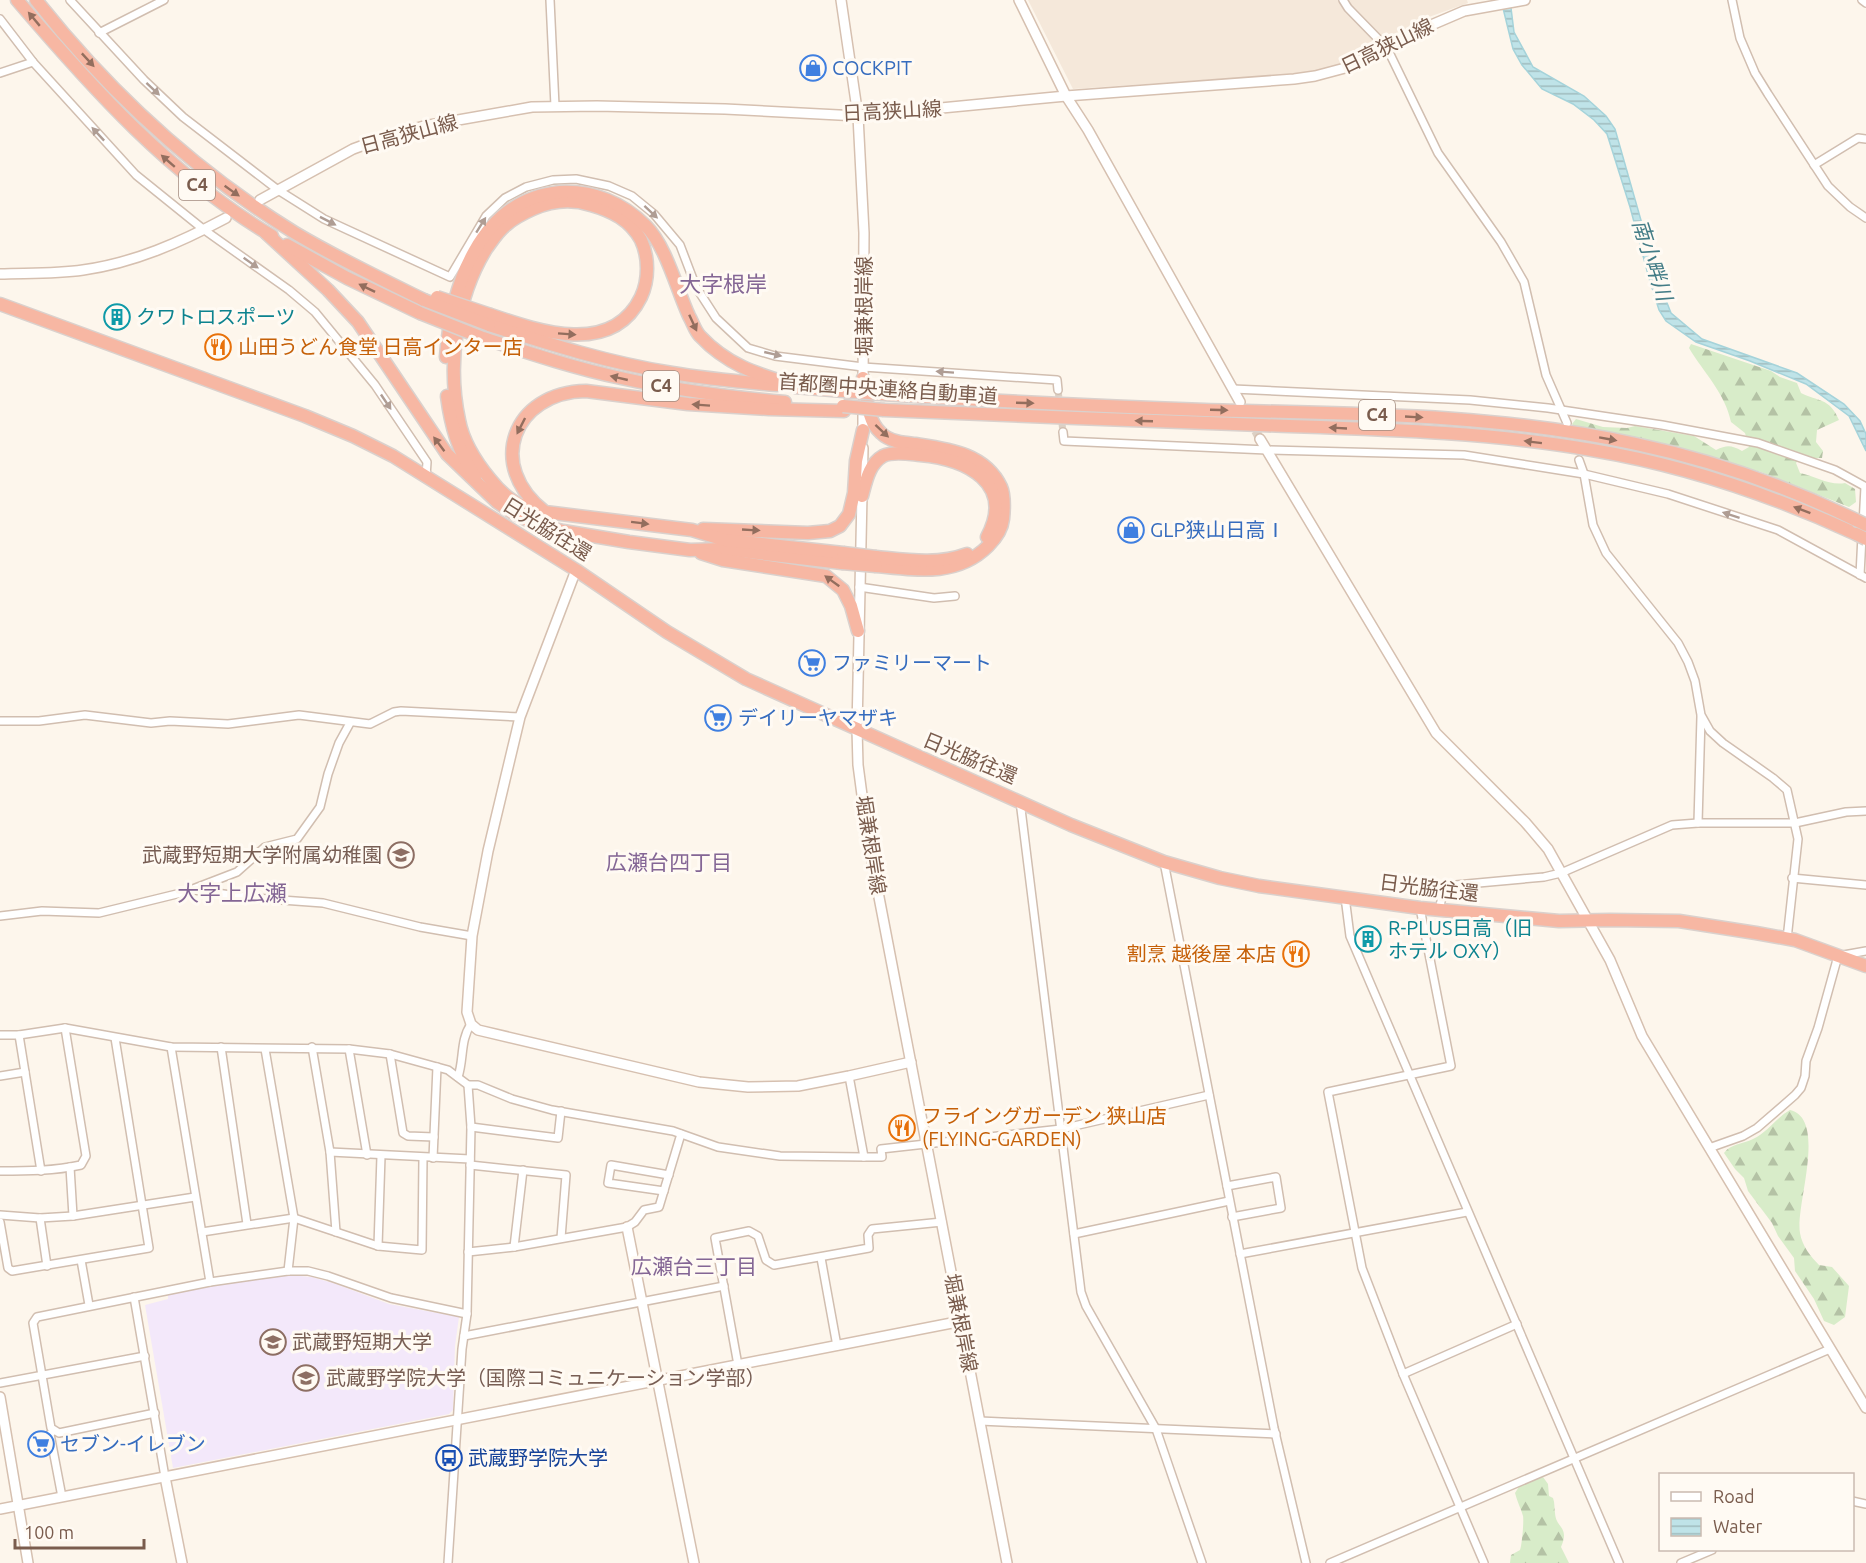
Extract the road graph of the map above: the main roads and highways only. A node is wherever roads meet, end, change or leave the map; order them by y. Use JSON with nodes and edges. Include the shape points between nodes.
{"nodes":[{"id":1,"x":17,"y":0,"type":"edge"},
{"id":2,"x":36,"y":0,"type":"edge"},
{"id":3,"x":266,"y":233,"type":"junction"},
{"id":4,"x":0,"y":304,"type":"edge"},
{"id":5,"x":490,"y":320,"type":"junction"},
{"id":6,"x":863,"y":372,"type":"road end"},
{"id":7,"x":800,"y":387,"type":"junction"},
{"id":8,"x":844,"y":409,"type":"junction"},
{"id":9,"x":863,"y":430,"type":"road end"},
{"id":10,"x":483,"y":488,"type":"junction"},
{"id":11,"x":862,"y":495,"type":"road end"},
{"id":12,"x":545,"y":512,"type":"junction"},
{"id":13,"x":1861,"y":522,"type":"edge"},
{"id":14,"x":692,"y":530,"type":"junction"},
{"id":15,"x":1861,"y":537,"type":"edge"},
{"id":16,"x":690,"y":550,"type":"junction"},
{"id":17,"x":843,"y":558,"type":"junction"},
{"id":18,"x":876,"y":562,"type":"junction"},
{"id":19,"x":858,"y":631,"type":"road end"},
{"id":20,"x":1866,"y":966,"type":"edge"}],
"edges":[{"from":3,"to":1,"type":"highway","name":"首都圏中央連絡自動車道","number":"C4","one_way":true,"via":[[160,155],[92,86]]},
{"from":2,"to":5,"type":"highway","name":"首都圏中央連絡自動車道","number":"C4","one_way":true,"bridge":true,"via":[[141,114],[196,163],[258,209],[360,269]]},
{"from":8,"to":3,"type":"highway","name":"首都圏中央連絡自動車道","number":"C4","one_way":true,"bridge":true,"via":[[662,386],[587,370],[483,338],[420,313]]},
{"from":10,"to":3,"type":"highway","one_way":true,"via":[[442,448],[358,322]]},
{"from":4,"to":20,"type":"highway","name":"日光脇往還","via":[[354,436],[393,456],[576,570],[712,660],[777,694],[1071,825],[1164,862],[1247,884],[1420,908],[1559,921],[1679,921],[1786,939]]},
{"from":5,"to":7,"type":"highway","name":"首都圏中央連絡自動車道","number":"C4","via":[[590,356],[660,371]]},
{"from":5,"to":12,"type":"highway","one_way":true,"via":[[558,334],[581,335],[613,327],[637,306],[645,289],[647,273],[642,243],[635,231],[609,210],[582,202],[543,205],[504,225],[481,258],[468,286],[454,368],[459,422],[470,450],[495,486],[521,505]]},
{"from":6,"to":18,"type":"highway","one_way":true,"via":[[873,422],[879,433],[898,442],[951,450],[981,463],[1003,490],[1002,525],[995,539],[965,563],[926,571]]},
{"from":10,"to":7,"type":"highway","one_way":true,"via":[[450,423],[447,340],[455,297],[473,253],[495,222],[530,199],[574,191],[606,198],[632,213],[649,228],[666,258],[698,334],[721,356],[744,369]]},
{"from":7,"to":13,"type":"highway","name":"首都圏中央連絡自動車道","number":"C4","one_way":true,"bridge":true,"via":[[1017,402],[1445,419],[1556,430],[1636,443],[1735,470]]},
{"from":8,"to":12,"type":"highway","one_way":true,"via":[[688,404],[586,391],[559,394],[542,401],[523,419],[512,458],[522,490]]},
{"from":15,"to":8,"type":"highway","name":"首都圏中央連絡自動車道","number":"C4","one_way":true,"bridge":true,"via":[[1776,500],[1682,470],[1554,444],[1341,428]]},
{"from":14,"to":9,"type":"highway","one_way":true,"via":[[808,533],[840,526],[849,514]]},
{"from":10,"to":16,"type":"highway","via":[[513,513],[538,525]]},
{"from":11,"to":18,"type":"highway","via":[[867,477],[884,456],[928,455],[968,466],[981,476],[991,488],[996,509],[986,538],[966,555],[921,562]]},
{"from":12,"to":14,"type":"highway","one_way":true},
{"from":14,"to":17,"type":"highway","via":[[724,540]]},
{"from":16,"to":17,"type":"highway"},
{"from":19,"to":16,"type":"highway","one_way":true,"via":[[843,590],[826,576],[723,560]]},
{"from":17,"to":18,"type":"highway","bridge":true}]}
